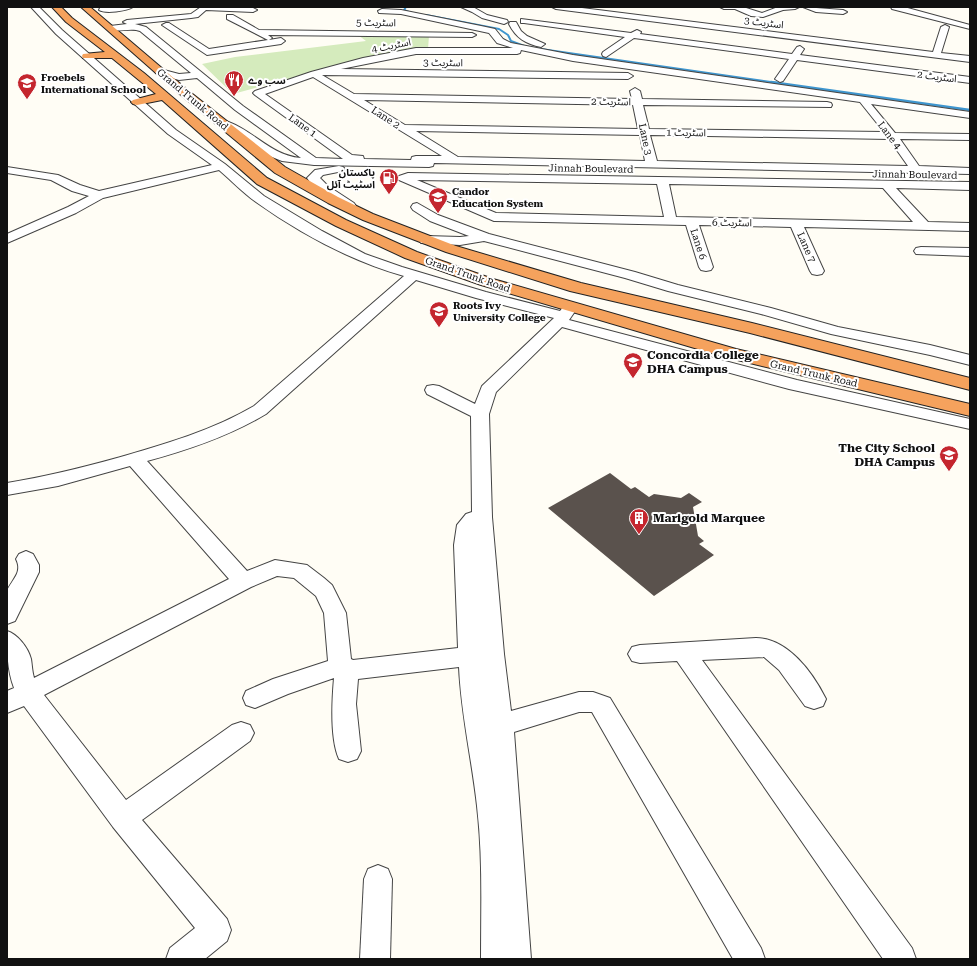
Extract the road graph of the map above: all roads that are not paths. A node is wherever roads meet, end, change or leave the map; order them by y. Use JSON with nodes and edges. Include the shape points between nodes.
{"nodes":[{"id":1,"x":34,"y":7,"type":"edge"},
{"id":2,"x":56,"y":7,"type":"edge"},
{"id":3,"x":62,"y":7,"type":"edge"},
{"id":4,"x":129,"y":7,"type":"edge"},
{"id":5,"x":205,"y":7,"type":"edge"},
{"id":6,"x":465,"y":7,"type":"edge"},
{"id":7,"x":556,"y":7,"type":"edge"},
{"id":8,"x":616,"y":7,"type":"edge"},
{"id":9,"x":724,"y":7,"type":"edge"},
{"id":10,"x":795,"y":7,"type":"edge"},
{"id":11,"x":807,"y":7,"type":"edge"},
{"id":12,"x":895,"y":7,"type":"edge"},
{"id":13,"x":252,"y":10,"type":"dead end"},
{"id":14,"x":382,"y":11,"type":"dead end"},
{"id":15,"x":843,"y":12,"type":"dead end"},
{"id":16,"x":606,"y":13,"type":"junction"},
{"id":17,"x":91,"y":14,"type":"edge"},
{"id":18,"x":536,"y":14,"type":"dead end"},
{"id":19,"x":230,"y":17,"type":"dead end"},
{"id":20,"x":654,"y":19,"type":"junction"},
{"id":21,"x":524,"y":21,"type":"junction"},
{"id":22,"x":513,"y":24,"type":"junction"},
{"id":23,"x":166,"y":25,"type":"dead end"},
{"id":24,"x":945,"y":27,"type":"dead end"},
{"id":25,"x":970,"y":27,"type":"edge"},
{"id":26,"x":257,"y":32,"type":"junction"},
{"id":27,"x":338,"y":33,"type":"junction"},
{"id":28,"x":516,"y":34,"type":"junction"},
{"id":29,"x":497,"y":35,"type":"junction"},
{"id":30,"x":632,"y":36,"type":"junction"},
{"id":31,"x":870,"y":37,"type":"dead end"},
{"id":32,"x":808,"y":39,"type":"junction"},
{"id":33,"x":124,"y":40,"type":"junction"},
{"id":34,"x":274,"y":42,"type":"junction"},
{"id":35,"x":864,"y":46,"type":"junction"},
{"id":36,"x":106,"y":48,"type":"junction"},
{"id":37,"x":533,"y":51,"type":"junction"},
{"id":38,"x":606,"y":54,"type":"junction"},
{"id":39,"x":86,"y":55,"type":"junction"},
{"id":40,"x":936,"y":55,"type":"junction"},
{"id":41,"x":794,"y":58,"type":"junction"},
{"id":42,"x":970,"y":59,"type":"edge"},
{"id":43,"x":631,"y":71,"type":"junction"},
{"id":44,"x":160,"y":72,"type":"junction"},
{"id":45,"x":319,"y":73,"type":"junction"},
{"id":46,"x":449,"y":73,"type":"junction"},
{"id":47,"x":201,"y":77,"type":"junction"},
{"id":48,"x":780,"y":79,"type":"junction"},
{"id":49,"x":970,"y":80,"type":"edge"},
{"id":50,"x":258,"y":93,"type":"joint"},
{"id":51,"x":186,"y":94,"type":"junction"},
{"id":52,"x":164,"y":96,"type":"junction"},
{"id":53,"x":354,"y":97,"type":"junction"},
{"id":54,"x":438,"y":98,"type":"junction"},
{"id":55,"x":137,"y":102,"type":"junction"},
{"id":56,"x":638,"y":102,"type":"junction"},
{"id":57,"x":865,"y":103,"type":"junction"},
{"id":58,"x":957,"y":104,"type":"dead end"},
{"id":59,"x":970,"y":115,"type":"edge"},
{"id":60,"x":222,"y":123,"type":"junction"},
{"id":61,"x":403,"y":128,"type":"junction"},
{"id":62,"x":644,"y":131,"type":"junction"},
{"id":63,"x":892,"y":136,"type":"junction"},
{"id":64,"x":970,"y":136,"type":"edge"},
{"id":65,"x":457,"y":160,"type":"junction"},
{"id":66,"x":314,"y":162,"type":"junction"},
{"id":67,"x":652,"y":165,"type":"junction"},
{"id":68,"x":221,"y":166,"type":"junction"},
{"id":69,"x":401,"y":166,"type":"junction"},
{"id":70,"x":7,"y":170,"type":"edge"},
{"id":71,"x":916,"y":170,"type":"junction"},
{"id":72,"x":591,"y":171,"type":"junction"},
{"id":73,"x":970,"y":171,"type":"edge"},
{"id":74,"x":731,"y":174,"type":"junction"},
{"id":75,"x":970,"y":175,"type":"edge"},
{"id":76,"x":662,"y":181,"type":"junction"},
{"id":77,"x":970,"y":181,"type":"edge"},
{"id":78,"x":887,"y":184,"type":"junction"},
{"id":79,"x":970,"y":186,"type":"edge"},
{"id":80,"x":99,"y":196,"type":"junction"},
{"id":81,"x":417,"y":207,"type":"dead end"},
{"id":82,"x":368,"y":217,"type":"junction"},
{"id":83,"x":671,"y":221,"type":"junction"},
{"id":84,"x":691,"y":221,"type":"junction"},
{"id":85,"x":796,"y":224,"type":"junction"},
{"id":86,"x":924,"y":226,"type":"junction"},
{"id":87,"x":970,"y":227,"type":"edge"},
{"id":88,"x":484,"y":237,"type":"junction"},
{"id":89,"x":7,"y":239,"type":"edge"},
{"id":90,"x":426,"y":240,"type":"junction"},
{"id":91,"x":921,"y":251,"type":"dead end"},
{"id":92,"x":970,"y":252,"type":"edge"},
{"id":93,"x":706,"y":267,"type":"dead end"},
{"id":94,"x":817,"y":271,"type":"dead end"},
{"id":95,"x":414,"y":275,"type":"junction"},
{"id":96,"x":552,"y":280,"type":"junction"},
{"id":97,"x":567,"y":313,"type":"junction"},
{"id":98,"x":854,"y":336,"type":"junction"},
{"id":99,"x":838,"y":351,"type":"junction"},
{"id":100,"x":970,"y":360,"type":"edge"},
{"id":101,"x":970,"y":384,"type":"edge"},
{"id":102,"x":970,"y":389,"type":"edge"},
{"id":103,"x":433,"y":390,"type":"dead end"},
{"id":104,"x":970,"y":410,"type":"edge"},
{"id":105,"x":480,"y":414,"type":"junction"},
{"id":106,"x":970,"y":424,"type":"edge"},
{"id":107,"x":134,"y":459,"type":"junction"},
{"id":108,"x":7,"y":489,"type":"edge"},
{"id":109,"x":26,"y":559,"type":"dead end"},
{"id":110,"x":243,"y":581,"type":"junction"},
{"id":111,"x":7,"y":615,"type":"edge"},
{"id":112,"x":7,"y":640,"type":"edge"},
{"id":113,"x":683,"y":651,"type":"junction"},
{"id":114,"x":640,"y":654,"type":"dead end"},
{"id":115,"x":481,"y":655,"type":"junction"},
{"id":116,"x":345,"y":668,"type":"junction"},
{"id":117,"x":18,"y":698,"type":"edge"},
{"id":118,"x":255,"y":698,"type":"dead end"},
{"id":119,"x":814,"y":699,"type":"dead end"},
{"id":120,"x":500,"y":725,"type":"junction"},
{"id":121,"x":241,"y":733,"type":"dead end"},
{"id":122,"x":348,"y":751,"type":"dead end"},
{"id":123,"x":123,"y":818,"type":"junction"},
{"id":124,"x":378,"y":880,"type":"dead end"},
{"id":125,"x":181,"y":959,"type":"edge"},
{"id":126,"x":375,"y":959,"type":"edge"},
{"id":127,"x":496,"y":959,"type":"edge"},
{"id":128,"x":516,"y":959,"type":"edge"},
{"id":129,"x":750,"y":959,"type":"edge"},
{"id":130,"x":901,"y":959,"type":"edge"}],
"edges":[{"from":1,"to":39,"type":"street"},
{"from":2,"to":36,"type":"highway","name":"Grand Trunk Road"},
{"from":3,"to":17,"type":"highway","name":"Grand Trunk Road","via":[[70,12]]},
{"from":4,"to":17,"type":"street"},
{"from":5,"to":13,"type":"street"},
{"from":5,"to":17,"type":"street","via":[[191,16]]},
{"from":6,"to":22,"type":"street","via":[[486,17]]},
{"from":7,"to":16,"type":"street","name":"اسٹریٹ 3"},
{"from":8,"to":16,"type":"street"},
{"from":9,"to":10,"type":"street","via":[[763,15],[782,8]]},
{"from":11,"to":15,"type":"street"},
{"from":12,"to":25,"type":"street"},
{"from":14,"to":29,"type":"street","via":[[401,12],[481,28]]},
{"from":16,"to":20,"type":"street","name":"اسٹریٹ 3"},
{"from":17,"to":33,"type":"highway","name":"Grand Trunk Road"},
{"from":17,"to":47,"type":"street","via":[[140,27]]},
{"from":18,"to":21,"type":"street"},
{"from":19,"to":26,"type":"street"},
{"from":20,"to":30,"type":"street"},
{"from":20,"to":32,"type":"street","name":"اسٹریٹ 3"},
{"from":21,"to":22,"type":"street"},
{"from":21,"to":30,"type":"street","name":"اسٹریٹ 2"},
{"from":22,"to":28,"type":"street"},
{"from":23,"to":34,"type":"street","via":[[207,52]]},
{"from":24,"to":40,"type":"street"},
{"from":26,"to":27,"type":"street","name":"اسٹریٹ 5"},
{"from":26,"to":34,"type":"street"},
{"from":27,"to":29,"type":"street","name":"اسٹریٹ 5"},
{"from":27,"to":34,"type":"street"},
{"from":28,"to":29,"type":"street","name":"اسٹریٹ 5"},
{"from":28,"to":38,"type":"street","via":[[537,43]]},
{"from":29,"to":37,"type":"street","via":[[504,44]]},
{"from":30,"to":38,"type":"street"},
{"from":30,"to":41,"type":"street","name":"اسٹریٹ 2"},
{"from":31,"to":35,"type":"street"},
{"from":32,"to":35,"type":"street","name":"اسٹریٹ 3"},
{"from":32,"to":41,"type":"street"},
{"from":33,"to":36,"type":"highway","via":[[114,38],[91,19],[80,20]]},
{"from":33,"to":44,"type":"highway","name":"Grand Trunk Road"},
{"from":35,"to":40,"type":"street","name":"اسٹریٹ 3"},
{"from":36,"to":39,"type":"highway"},
{"from":36,"to":52,"type":"highway","name":"Grand Trunk Road"},
{"from":37,"to":43,"type":"street"},
{"from":37,"to":45,"type":"street","name":"اسٹریٹ 4","via":[[416,51]]},
{"from":38,"to":48,"type":"street"},
{"from":39,"to":55,"type":"street"},
{"from":40,"to":42,"type":"street","name":"اسٹریٹ 3"},
{"from":41,"to":48,"type":"street"},
{"from":41,"to":49,"type":"street","name":"اسٹریٹ 2"},
{"from":43,"to":46,"type":"street","name":"اسٹریٹ 3"},
{"from":43,"to":56,"type":"street","name":"Lane 3"},
{"from":43,"to":57,"type":"street","via":[[705,78]]},
{"from":44,"to":47,"type":"street","via":[[179,77]]},
{"from":44,"to":51,"type":"highway","name":"Grand Trunk Road"},
{"from":45,"to":46,"type":"street","name":"اسٹریٹ 3"},
{"from":45,"to":50,"type":"street","name":"اسٹریٹ 4"},
{"from":45,"to":53,"type":"street","name":"Lane 2"},
{"from":46,"to":54,"type":"street"},
{"from":47,"to":51,"type":"street","via":[[189,84]]},
{"from":47,"to":66,"type":"street","via":[[238,108]]},
{"from":48,"to":58,"type":"street"},
{"from":50,"to":65,"type":"street","name":"Lane 1","via":[[349,158]]},
{"from":51,"to":60,"type":"highway","name":"Grand Trunk Road"},
{"from":52,"to":55,"type":"highway"},
{"from":52,"to":97,"type":"highway","name":"Grand Trunk Road","via":[[262,181],[309,207],[411,255]]},
{"from":53,"to":54,"type":"street","name":"اسٹریٹ 2"},
{"from":53,"to":61,"type":"street","name":"Lane 2"},
{"from":54,"to":56,"type":"street","name":"اسٹریٹ 2"},
{"from":55,"to":68,"type":"street","via":[[172,132]]},
{"from":56,"to":57,"type":"street","name":"اسٹریٹ 2"},
{"from":56,"to":62,"type":"street","name":"Lane 3"},
{"from":57,"to":59,"type":"street"},
{"from":57,"to":63,"type":"street","name":"Lane 4"},
{"from":60,"to":66,"type":"street","name":"Jinnah Boulevard","via":[[282,158]]},
{"from":60,"to":82,"type":"highway","name":"Grand Trunk Road","via":[[280,170]]},
{"from":61,"to":62,"type":"street","name":"اسٹریٹ 1"},
{"from":61,"to":65,"type":"street","name":"Lane 2"},
{"from":62,"to":63,"type":"street","name":"اسٹریٹ 1"},
{"from":62,"to":67,"type":"street","name":"Lane 3"},
{"from":63,"to":64,"type":"street","name":"اسٹریٹ 1"},
{"from":63,"to":71,"type":"street","name":"Lane 4"},
{"from":65,"to":72,"type":"street"},
{"from":66,"to":69,"type":"street","name":"Jinnah Boulevard"},
{"from":67,"to":71,"type":"street"},
{"from":67,"to":72,"type":"street"},
{"from":68,"to":80,"type":"street"},
{"from":68,"to":95,"type":"street","via":[[260,199],[317,234],[360,257]]},
{"from":69,"to":72,"type":"street","name":"Jinnah Boulevard"},
{"from":69,"to":82,"type":"street","name":"Jinnah Boulevard","via":[[334,169],[315,174],[313,178],[324,188]]},
{"from":70,"to":80,"type":"street","via":[[43,174]]},
{"from":71,"to":73,"type":"street"},
{"from":72,"to":74,"type":"street","name":"Jinnah Boulevard"},
{"from":72,"to":76,"type":"street"},
{"from":72,"to":83,"type":"street","name":"اسٹریٹ 6","via":[[403,178],[494,217]]},
{"from":74,"to":75,"type":"street","name":"Jinnah Boulevard"},
{"from":74,"to":77,"type":"street","name":"Jinnah Boulevard"},
{"from":76,"to":78,"type":"street"},
{"from":76,"to":83,"type":"street"},
{"from":78,"to":79,"type":"street"},
{"from":78,"to":86,"type":"street"},
{"from":80,"to":89,"type":"street"},
{"from":81,"to":88,"type":"street","via":[[434,218]]},
{"from":82,"to":90,"type":"highway","name":"Grand Trunk Road"},
{"from":83,"to":84,"type":"street","name":"اسٹریٹ 6"},
{"from":84,"to":85,"type":"street","name":"اسٹریٹ 6"},
{"from":84,"to":93,"type":"street","name":"Lane 6"},
{"from":85,"to":86,"type":"street","name":"اسٹریٹ 6"},
{"from":85,"to":94,"type":"street","name":"Lane 7"},
{"from":86,"to":87,"type":"street","name":"اسٹریٹ 6"},
{"from":88,"to":90,"type":"street","via":[[460,241]]},
{"from":88,"to":98,"type":"street"},
{"from":90,"to":96,"type":"highway","name":"Grand Trunk Road"},
{"from":91,"to":92,"type":"street"},
{"from":95,"to":97,"type":"street","via":[[481,295]]},
{"from":95,"to":107,"type":"street","via":[[249,418],[182,445]]},
{"from":96,"to":97,"type":"highway","via":[[598,300],[745,340],[750,344],[743,348],[731,346],[635,321]]},
{"from":96,"to":99,"type":"highway","name":"Grand Trunk Road"},
{"from":97,"to":104,"type":"highway","name":"Grand Trunk Road"},
{"from":97,"to":105,"type":"street","via":[[488,390]]},
{"from":97,"to":106,"type":"street","via":[[795,385]]},
{"from":98,"to":99,"type":"street"},
{"from":98,"to":100,"type":"street"},
{"from":99,"to":101,"type":"highway","name":"Grand Trunk Road"},
{"from":102,"to":104,"type":"highway","via":[[811,354],[804,357],[804,360],[818,366]]},
{"from":103,"to":105,"type":"street"},
{"from":105,"to":115,"type":"street","via":[[482,517],[473,519],[468,525],[464,545]]},
{"from":107,"to":108,"type":"street"},
{"from":107,"to":110,"type":"street"},
{"from":109,"to":111,"type":"street","via":[[30,566],[28,574]]},
{"from":110,"to":116,"type":"street","via":[[274,568],[285,568],[300,571],[316,584],[324,591],[335,613],[340,664]]},
{"from":110,"to":117,"type":"street"},
{"from":112,"to":117,"type":"street","via":[[19,657],[21,674]]},
{"from":113,"to":114,"type":"street"},
{"from":113,"to":119,"type":"street","via":[[767,647],[785,660]]},
{"from":113,"to":130,"type":"street"},
{"from":115,"to":116,"type":"street","via":[[353,670]]},
{"from":115,"to":120,"type":"street"},
{"from":115,"to":127,"type":"street","via":[[473,700],[488,787],[496,893]]},
{"from":116,"to":118,"type":"street","via":[[281,686]]},
{"from":116,"to":122,"type":"street","via":[[344,704]]},
{"from":117,"to":123,"type":"street"},
{"from":120,"to":128,"type":"street"},
{"from":120,"to":129,"type":"street","via":[[579,702],[601,705]]},
{"from":121,"to":123,"type":"street"},
{"from":123,"to":125,"type":"street","via":[[216,930]]},
{"from":124,"to":126,"type":"street"}]}
